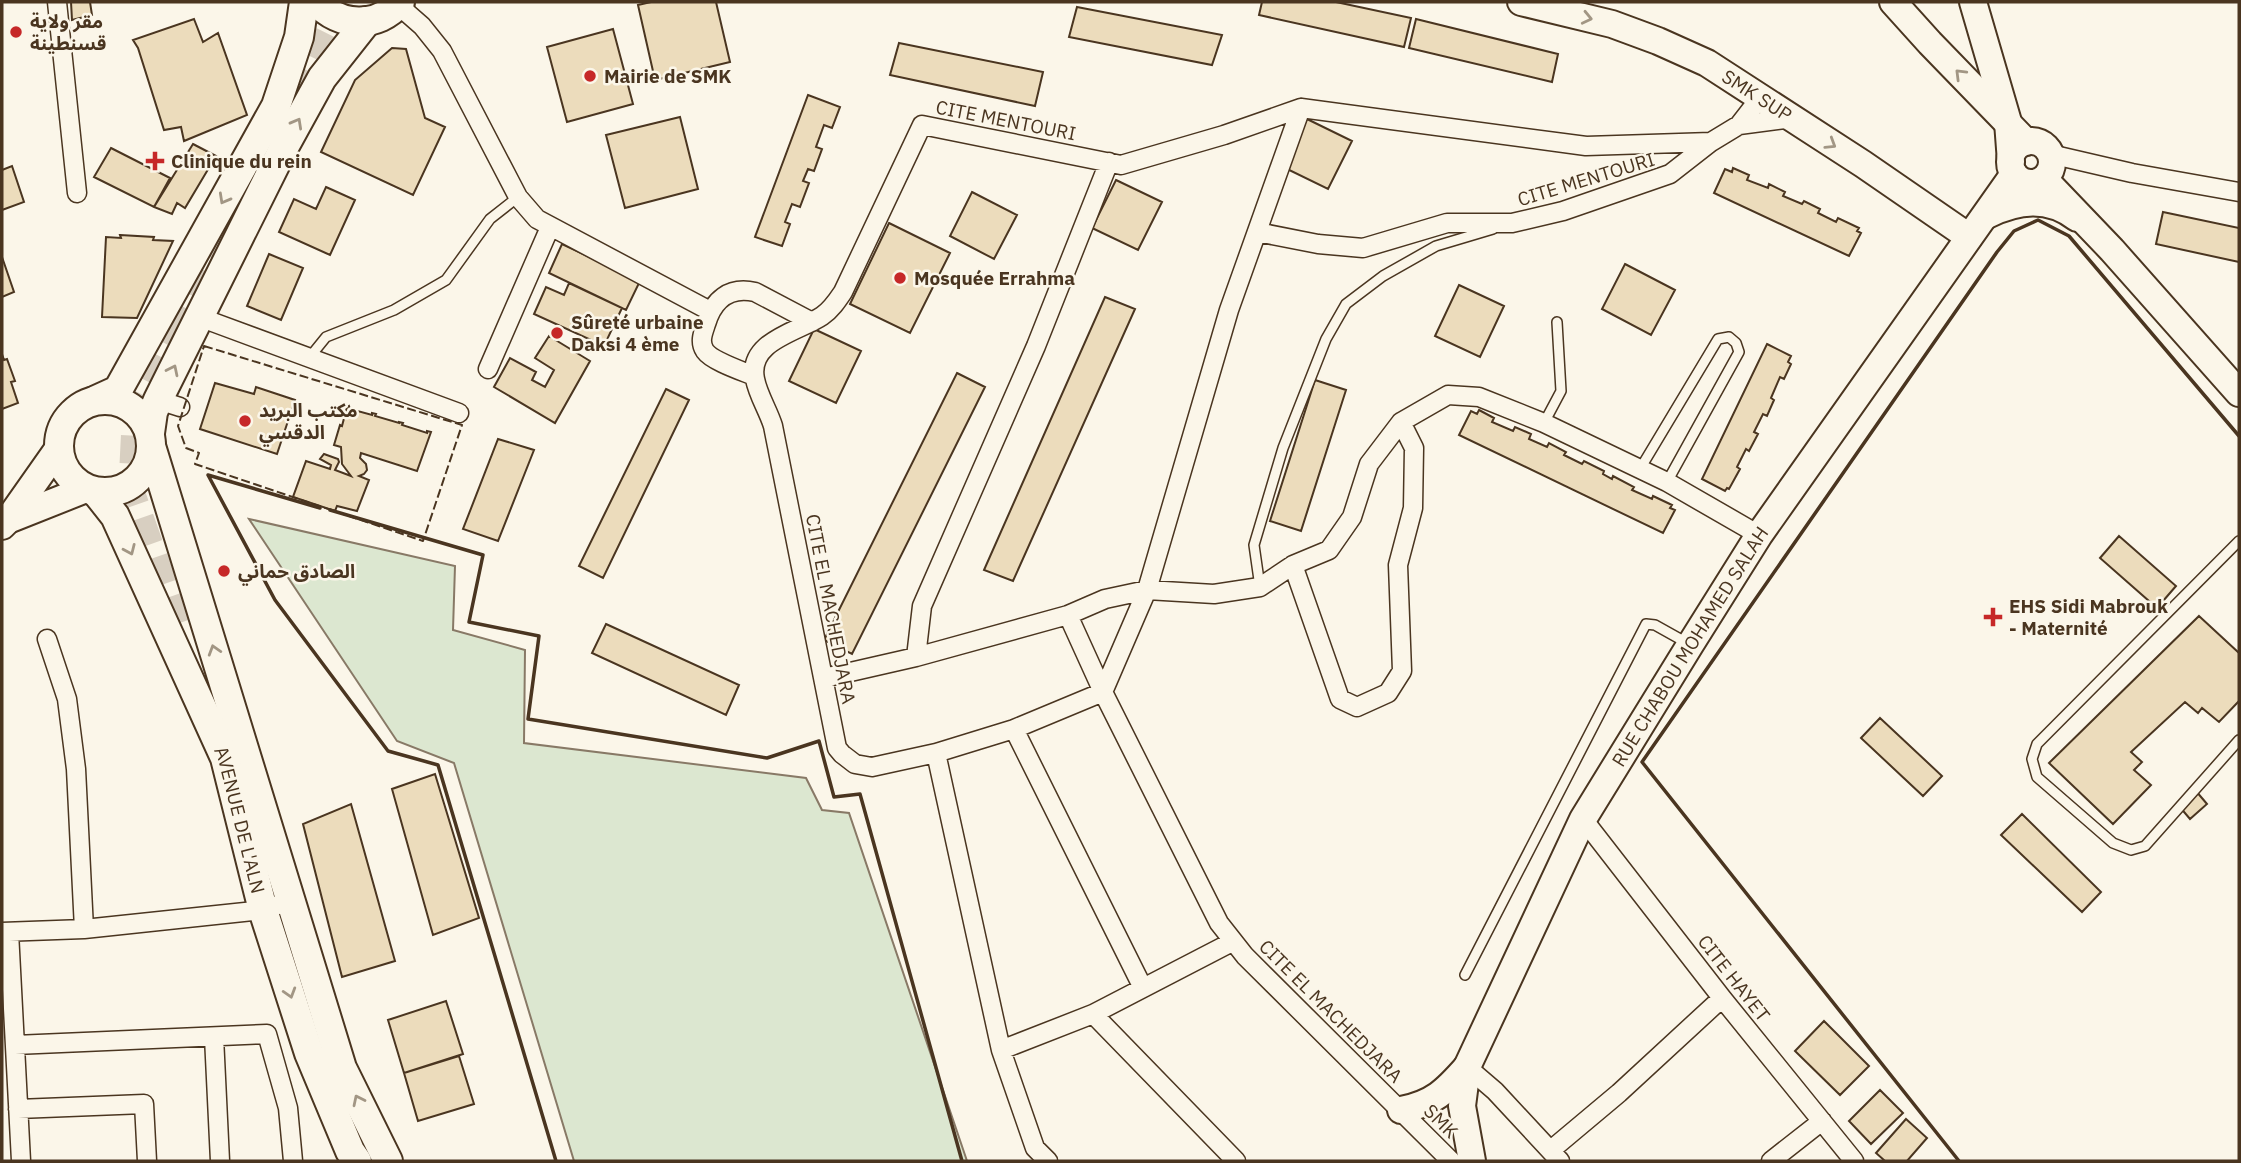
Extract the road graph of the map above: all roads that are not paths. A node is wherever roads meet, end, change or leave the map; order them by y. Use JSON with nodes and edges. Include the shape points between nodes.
{"nodes":[{"id":1,"x":57,"y":2,"type":"edge"},
{"id":2,"x":304,"y":2,"type":"edge"},
{"id":3,"x":317,"y":2,"type":"edge"},
{"id":4,"x":1521,"y":2,"type":"edge"},
{"id":5,"x":1893,"y":2,"type":"edge"},
{"id":6,"x":1973,"y":2,"type":"edge"},
{"id":7,"x":400,"y":3,"type":"edge"},
{"id":8,"x":367,"y":22,"type":"junction"},
{"id":9,"x":1760,"y":98,"type":"junction"},
{"id":10,"x":1301,"y":108,"type":"junction"},
{"id":11,"x":1793,"y":118,"type":"junction"},
{"id":12,"x":2007,"y":122,"type":"junction"},
{"id":13,"x":1739,"y":125,"type":"junction"},
{"id":14,"x":1711,"y":142,"type":"junction"},
{"id":15,"x":2017,"y":159,"type":"junction"},
{"id":16,"x":1109,"y":162,"type":"junction"},
{"id":17,"x":2047,"y":166,"type":"junction"},
{"id":18,"x":2239,"y":192,"type":"edge"},
{"id":19,"x":77,"y":193,"type":"dead end"},
{"id":20,"x":518,"y":197,"type":"junction"},
{"id":21,"x":1986,"y":215,"type":"junction"},
{"id":22,"x":1512,"y":223,"type":"junction"},
{"id":23,"x":550,"y":227,"type":"junction"},
{"id":24,"x":2095,"y":231,"type":"junction"},
{"id":25,"x":1257,"y":232,"type":"junction"},
{"id":26,"x":1969,"y":237,"type":"junction"},
{"id":27,"x":710,"y":311,"type":"junction"},
{"id":28,"x":199,"y":317,"type":"junction"},
{"id":29,"x":812,"y":322,"type":"junction"},
{"id":30,"x":1557,"y":322,"type":"dead end"},
{"id":31,"x":309,"y":358,"type":"junction"},
{"id":32,"x":488,"y":369,"type":"dead end"},
{"id":33,"x":754,"y":376,"type":"junction"},
{"id":34,"x":2239,"y":393,"type":"edge"},
{"id":35,"x":96,"y":400,"type":"junction"},
{"id":36,"x":458,"y":413,"type":"dead end"},
{"id":37,"x":1401,"y":422,"type":"junction"},
{"id":38,"x":1544,"y":424,"type":"junction"},
{"id":39,"x":151,"y":440,"type":"junction"},
{"id":40,"x":58,"y":449,"type":"junction"},
{"id":41,"x":1640,"y":469,"type":"junction"},
{"id":42,"x":1667,"y":482,"type":"junction"},
{"id":43,"x":91,"y":490,"type":"junction"},
{"id":44,"x":5,"y":523,"type":"edge"},
{"id":45,"x":1759,"y":535,"type":"junction"},
{"id":46,"x":2239,"y":541,"type":"edge"},
{"id":47,"x":1293,"y":565,"type":"junction"},
{"id":48,"x":1260,"y":587,"type":"junction"},
{"id":49,"x":1147,"y":590,"type":"junction"},
{"id":50,"x":1068,"y":615,"type":"junction"},
{"id":51,"x":177,"y":624,"type":"tunnel mouth"},
{"id":52,"x":47,"y":639,"type":"dead end"},
{"id":53,"x":1690,"y":645,"type":"junction"},
{"id":54,"x":916,"y":657,"type":"junction"},
{"id":55,"x":824,"y":678,"type":"junction"},
{"id":56,"x":1103,"y":692,"type":"junction"},
{"id":57,"x":1014,"y":729,"type":"junction"},
{"id":58,"x":2239,"y":740,"type":"edge"},
{"id":59,"x":936,"y":752,"type":"junction"},
{"id":60,"x":1583,"y":819,"type":"junction"},
{"id":61,"x":272,"y":907,"type":"junction"},
{"id":62,"x":84,"y":929,"type":"junction"},
{"id":63,"x":302,"y":931,"type":"junction"},
{"id":64,"x":5,"y":932,"type":"edge"},
{"id":65,"x":1232,"y":942,"type":"junction"},
{"id":66,"x":1465,"y":975,"type":"dead end"},
{"id":67,"x":1143,"y":988,"type":"junction"},
{"id":68,"x":1722,"y":998,"type":"junction"},
{"id":69,"x":1093,"y":1014,"type":"junction"},
{"id":70,"x":214,"y":1037,"type":"junction"},
{"id":71,"x":15,"y":1045,"type":"junction"},
{"id":72,"x":1001,"y":1050,"type":"junction"},
{"id":73,"x":1467,"y":1067,"type":"junction"},
{"id":74,"x":18,"y":1109,"type":"junction"},
{"id":75,"x":1401,"y":1110,"type":"junction"},
{"id":76,"x":1822,"y":1121,"type":"junction"},
{"id":77,"x":1555,"y":1156,"type":"edge"},
{"id":78,"x":21,"y":1161,"type":"edge"},
{"id":79,"x":147,"y":1161,"type":"edge"},
{"id":80,"x":220,"y":1161,"type":"edge"},
{"id":81,"x":293,"y":1161,"type":"edge"},
{"id":82,"x":356,"y":1161,"type":"edge"},
{"id":83,"x":388,"y":1161,"type":"edge"},
{"id":84,"x":1048,"y":1161,"type":"edge"},
{"id":85,"x":1236,"y":1161,"type":"edge"},
{"id":86,"x":1451,"y":1161,"type":"edge"},
{"id":87,"x":1472,"y":1161,"type":"edge"},
{"id":88,"x":1772,"y":1161,"type":"edge"},
{"id":89,"x":1854,"y":1161,"type":"edge"}],
"edges":[{"from":1,"to":19,"type":"street"},
{"from":2,"to":35,"type":"main road","one_way":true,"via":[[299,37],[276,106],[118,390]]},
{"from":3,"to":8,"type":"main road","via":[[337,18]]},
{"from":4,"to":9,"type":"main road","name":"SMK SUP","one_way":true,"via":[[1612,24],[1658,41],[1707,63]]},
{"from":12,"to":5,"type":"main road","one_way":true},
{"from":6,"to":12,"type":"main road"},
{"from":7,"to":8,"type":"main road"},
{"from":7,"to":20,"type":"street","via":[[442,51]]},
{"from":28,"to":8,"type":"main road","one_way":true,"via":[[322,78]]},
{"from":9,"to":11,"type":"main road","name":"SMK SUP"},
{"from":9,"to":13,"type":"street","name":"CITE MENTOURI"},
{"from":10,"to":14,"type":"street","name":"CITE MENTOURI","via":[[1586,146]]},
{"from":10,"to":16,"type":"street","name":"CITE MENTOURI","via":[[1121,165]]},
{"from":10,"to":25,"type":"street"},
{"from":11,"to":13,"type":"street","name":"CITE MENTOURI"},
{"from":11,"to":26,"type":"main road","name":"SMK SUP","one_way":true},
{"from":12,"to":15,"type":"main road"},
{"from":13,"to":14,"type":"street","name":"CITE MENTOURI"},
{"from":14,"to":22,"type":"street","name":"CITE MENTOURI","via":[[1671,174],[1563,211]]},
{"from":15,"to":17,"type":"main road","via":[[2038,142],[2047,149]]},
{"from":15,"to":17,"type":"main road","via":[[2019,179],[2031,183]]},
{"from":15,"to":21,"type":"main road","name":"RUE CHABOU MOHAMED SALAH"},
{"from":16,"to":29,"type":"street","name":"CITE MENTOURI","via":[[922,125],[844,292],[824,316]]},
{"from":16,"to":54,"type":"street","via":[[1036,346],[922,606]]},
{"from":17,"to":18,"type":"street","via":[[2132,173]]},
{"from":17,"to":24,"type":"main road"},
{"from":20,"to":23,"type":"street"},
{"from":20,"to":31,"type":"lane","via":[[490,219],[446,279],[394,310],[326,337]]},
{"from":21,"to":24,"type":"main road","via":[[2025,202],[2063,208]]},
{"from":21,"to":26,"type":"main road","name":"RUE CHABOU MOHAMED SALAH"},
{"from":22,"to":25,"type":"street","name":"CITE MENTOURI","via":[[1447,223],[1363,248]]},
{"from":22,"to":48,"type":"lane","via":[[1436,246],[1346,304],[1326,339],[1283,448],[1254,545]]},
{"from":23,"to":27,"type":"street"},
{"from":23,"to":32,"type":"street"},
{"from":24,"to":34,"type":"main road"},
{"from":25,"to":49,"type":"street"},
{"from":26,"to":45,"type":"main road","name":"RUE CHABOU MOHAMED SALAH"},
{"from":27,"to":29,"type":"street","via":[[723,296],[747,290]]},
{"from":27,"to":33,"type":"street","via":[[701,339],[704,350]]},
{"from":28,"to":31,"type":"street"},
{"from":39,"to":28,"type":"main road","one_way":true,"via":[[153,412],[169,404]]},
{"from":29,"to":33,"type":"street","name":"CITE MENTOURI","via":[[768,344],[759,355]]},
{"from":30,"to":38,"type":"lane","via":[[1561,391]]},
{"from":31,"to":36,"type":"street"},
{"from":33,"to":55,"type":"street","name":"CITE EL MACHEDJARA","via":[[773,426]]},
{"from":35,"to":39,"type":"main road","via":[[110,399],[136,411]]},
{"from":35,"to":40,"type":"main road","via":[[69,415]]},
{"from":37,"to":38,"type":"street","via":[[1448,396],[1479,397]]},
{"from":37,"to":47,"type":"street","via":[[1369,464],[1352,517],[1329,550]]},
{"from":37,"to":47,"type":"street","via":[[1413,448],[1413,508],[1398,565],[1402,671],[1388,693],[1357,707],[1340,699]]},
{"from":38,"to":41,"type":"street"},
{"from":39,"to":43,"type":"main road","via":[[149,460],[134,482],[109,492]]},
{"from":63,"to":39,"type":"main road","one_way":true},
{"from":40,"to":43,"type":"main road","via":[[65,470]]},
{"from":40,"to":44,"type":"main road"},
{"from":41,"to":42,"type":"street"},
{"from":41,"to":42,"type":"lane","via":[[1718,339],[1729,337],[1739,352]]},
{"from":42,"to":45,"type":"street"},
{"from":43,"to":44,"type":"main road"},
{"from":43,"to":61,"type":"main road","name":"AVENUE DE L'ALN","one_way":true,"via":[[115,516],[225,758]]},
{"from":45,"to":53,"type":"main road","name":"RUE CHABOU MOHAMED SALAH"},
{"from":46,"to":58,"type":"lane","via":[[2037,744],[2032,759],[2037,776],[2113,843],[2131,850],[2145,846]]},
{"from":47,"to":48,"type":"street"},
{"from":48,"to":49,"type":"street","via":[[1214,594]]},
{"from":49,"to":50,"type":"street","via":[[1105,599]]},
{"from":49,"to":56,"type":"street"},
{"from":50,"to":54,"type":"street"},
{"from":50,"to":56,"type":"street","name":"CITE EL MACHEDJARA"},
{"from":51,"to":61,"type":"main road","via":[[236,754]]},
{"from":52,"to":62,"type":"street","via":[[66,699],[76,769]]},
{"from":53,"to":60,"type":"main road","name":"RUE CHABOU MOHAMED SALAH"},
{"from":53,"to":66,"type":"lane","via":[[1646,624]]},
{"from":54,"to":55,"type":"street"},
{"from":55,"to":59,"type":"street","name":"CITE EL MACHEDJARA","via":[[837,748],[848,760],[872,767]]},
{"from":56,"to":57,"type":"street","name":"CITE EL MACHEDJARA"},
{"from":56,"to":65,"type":"street","name":"CITE EL MACHEDJARA"},
{"from":57,"to":59,"type":"street","name":"CITE EL MACHEDJARA"},
{"from":57,"to":67,"type":"street"},
{"from":59,"to":72,"type":"street"},
{"from":60,"to":68,"type":"street","name":"CITE HAYET"},
{"from":60,"to":73,"type":"main road","name":"RUE CHABOU MOHAMED SALAH"},
{"from":61,"to":62,"type":"street"},
{"from":61,"to":63,"type":"main road"},
{"from":61,"to":82,"type":"main road","name":"AVENUE DE L'ALN","one_way":true,"via":[[274,941],[309,1053]]},
{"from":62,"to":64,"type":"street"},
{"from":83,"to":63,"type":"main road","one_way":true,"via":[[342,1068]]},
{"from":64,"to":71,"type":"street"},
{"from":65,"to":67,"type":"street","name":"CITE EL MACHEDJARA"},
{"from":65,"to":75,"type":"street","name":"CITE EL MACHEDJARA"},
{"from":67,"to":69,"type":"street","name":"CITE EL MACHEDJARA"},
{"from":68,"to":76,"type":"street","name":"CITE HAYET"},
{"from":68,"to":77,"type":"street"},
{"from":69,"to":72,"type":"street","name":"CITE EL MACHEDJARA"},
{"from":69,"to":85,"type":"street"},
{"from":70,"to":71,"type":"street"},
{"from":70,"to":80,"type":"street"},
{"from":70,"to":81,"type":"street","via":[[267,1034],[288,1108]]},
{"from":71,"to":74,"type":"street"},
{"from":72,"to":84,"type":"street","via":[[1035,1148]]},
{"from":73,"to":75,"type":"main road","via":[[1438,1096]]},
{"from":73,"to":77,"type":"street"},
{"from":73,"to":87,"type":"main road","name":"RUE CHABOU MOHAMED SALAH","via":[[1462,1106]]},
{"from":74,"to":78,"type":"street"},
{"from":74,"to":79,"type":"street","via":[[144,1104]]},
{"from":75,"to":86,"type":"street","name":"SMK"},
{"from":76,"to":88,"type":"street"},
{"from":76,"to":89,"type":"street","name":"CITE HAYET"}]}
